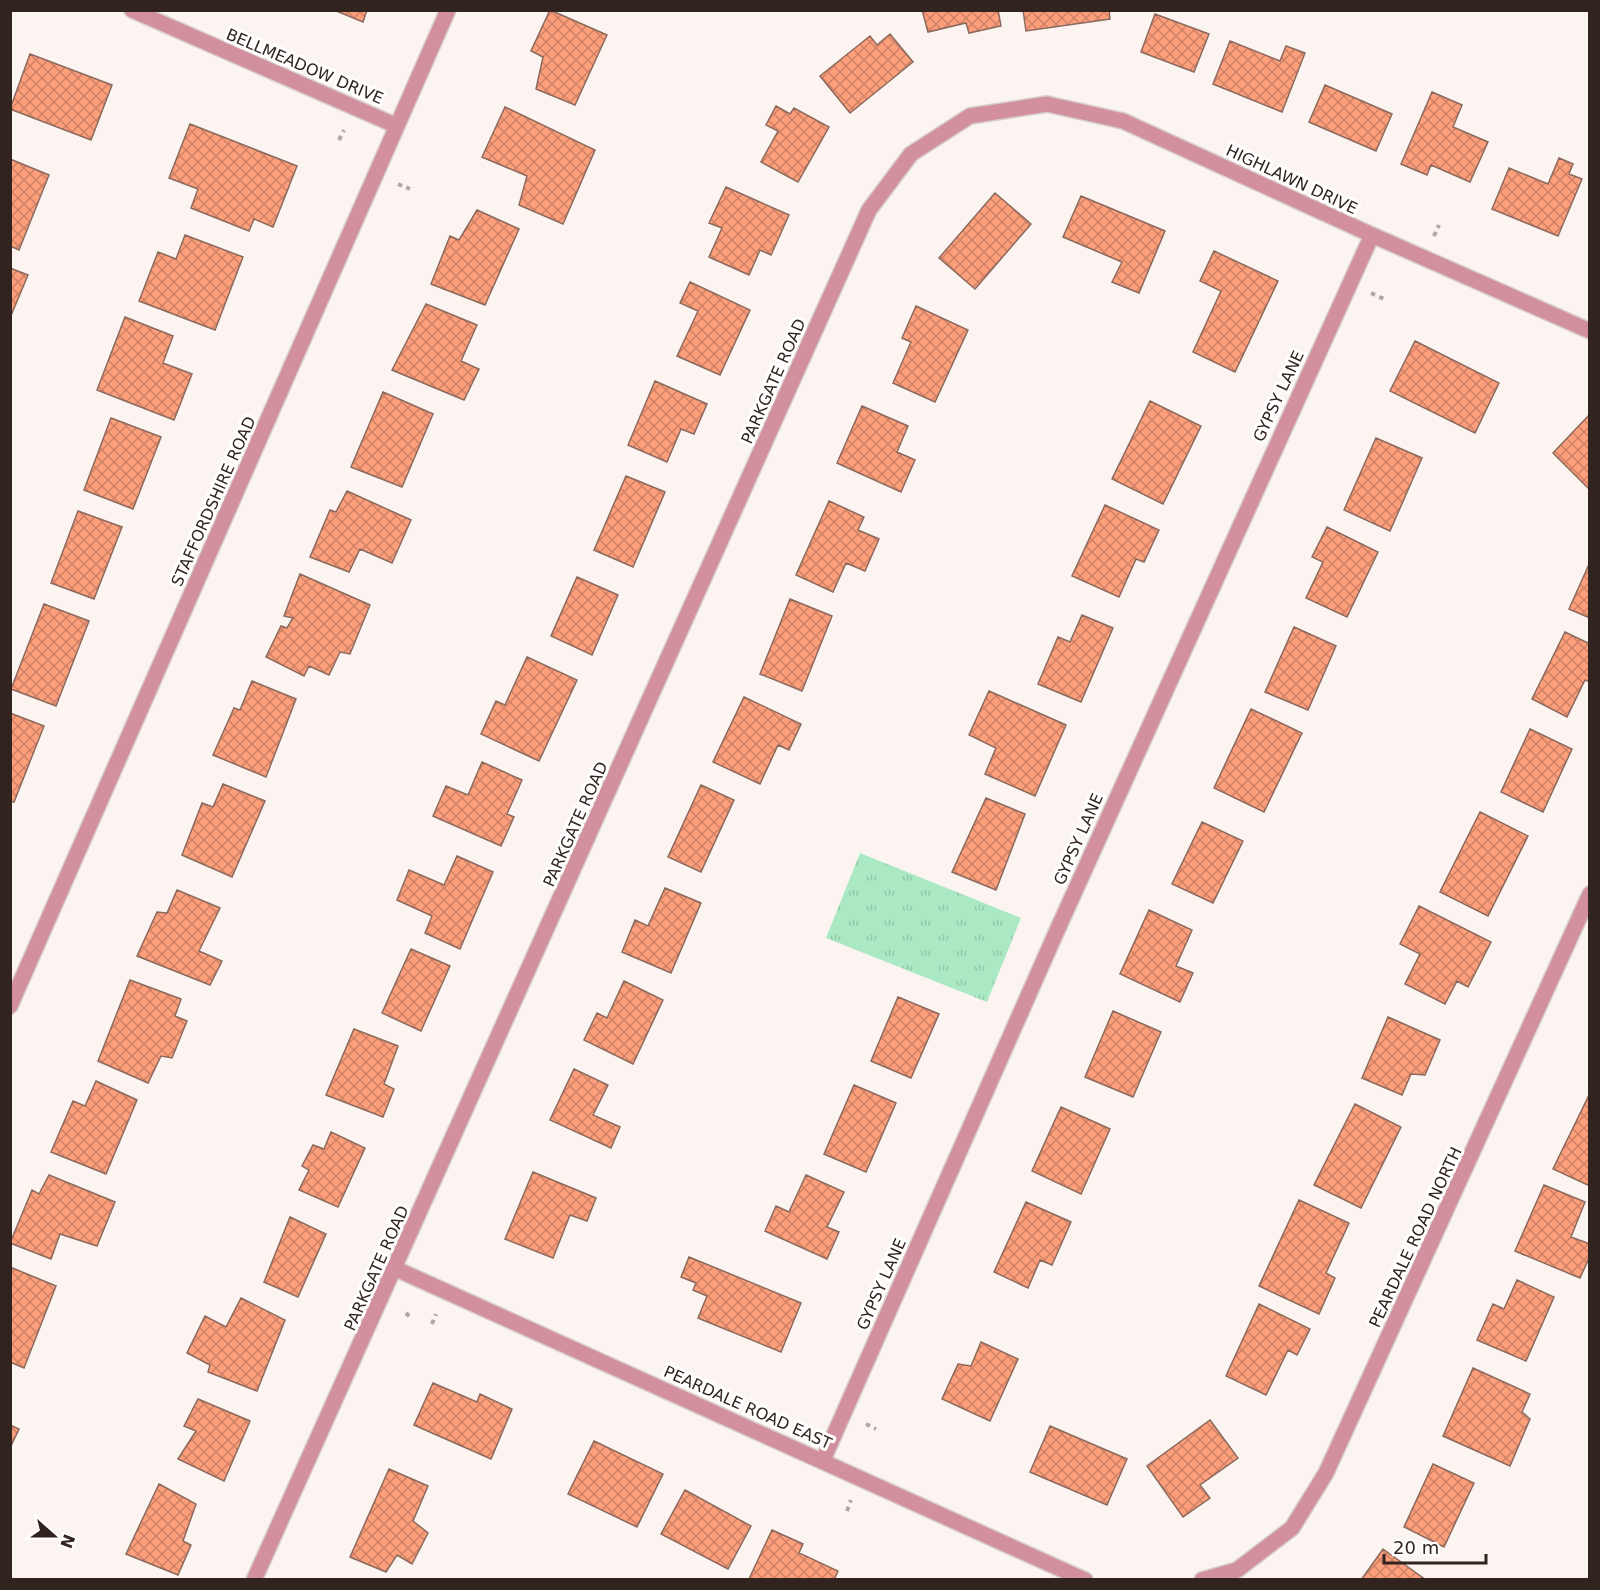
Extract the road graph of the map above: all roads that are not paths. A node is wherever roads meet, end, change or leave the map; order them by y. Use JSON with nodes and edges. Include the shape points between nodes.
{"nodes":[{"id":1,"x":132,"y":10,"type":"edge"},
{"id":2,"x":448,"y":10,"type":"edge"},
{"id":3,"x":970,"y":116,"type":"joint"},
{"id":4,"x":397,"y":126,"type":"junction"},
{"id":5,"x":1372,"y":235,"type":"junction"},
{"id":6,"x":1590,"y":331,"type":"edge"},
{"id":7,"x":1590,"y":894,"type":"edge"},
{"id":8,"x":10,"y":1006,"type":"edge"},
{"id":9,"x":396,"y":1269,"type":"junction"},
{"id":10,"x":823,"y":1460,"type":"junction"},
{"id":11,"x":254,"y":1580,"type":"edge"},
{"id":12,"x":1085,"y":1580,"type":"edge"},
{"id":13,"x":1203,"y":1580,"type":"edge"}],
"edges":[{"from":1,"to":4,"type":"street","name":"BELLMEADOW DRIVE"},
{"from":2,"to":4,"type":"street","name":"STAFFORDSHIRE ROAD"},
{"from":3,"to":5,"type":"street","name":"HIGHLAWN DRIVE","via":[[1047,104],[1123,121]]},
{"from":3,"to":9,"type":"street","name":"PARKGATE ROAD","via":[[911,154],[869,210]]},
{"from":4,"to":8,"type":"street","name":"STAFFORDSHIRE ROAD"},
{"from":5,"to":6,"type":"street","name":"HIGHLAWN DRIVE"},
{"from":5,"to":10,"type":"street","name":"GYPSY LANE"},
{"from":7,"to":13,"type":"street","name":"PEARDALE ROAD NORTH","via":[[1326,1473],[1292,1528],[1237,1569]]},
{"from":9,"to":10,"type":"street","name":"PEARDALE ROAD EAST"},
{"from":9,"to":11,"type":"street","name":"PARKGATE ROAD"},
{"from":10,"to":12,"type":"street","name":"PEARDALE ROAD EAST"}]}
